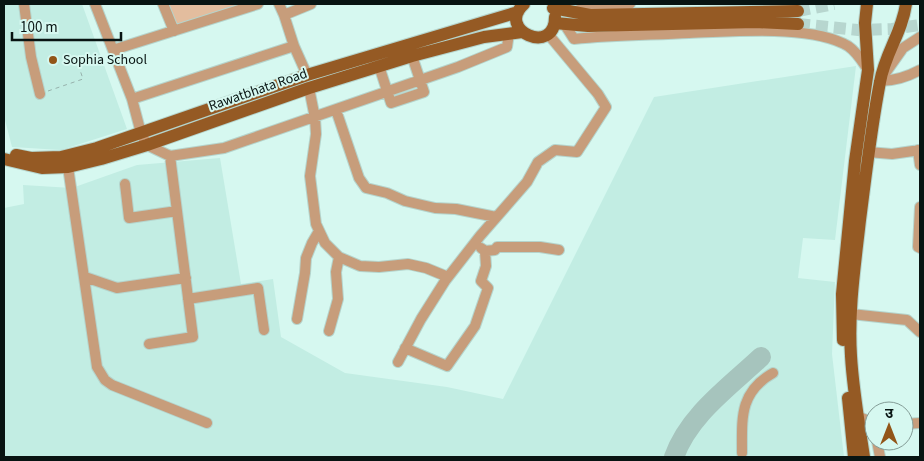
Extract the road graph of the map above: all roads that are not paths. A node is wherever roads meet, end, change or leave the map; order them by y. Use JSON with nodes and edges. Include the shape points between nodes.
{"nodes":[{"id":1,"x":24,"y":4,"type":"edge"},
{"id":2,"x":95,"y":4,"type":"edge"},
{"id":3,"x":164,"y":4,"type":"edge"},
{"id":4,"x":258,"y":4,"type":"edge"},
{"id":5,"x":279,"y":4,"type":"edge"},
{"id":6,"x":311,"y":4,"type":"edge"},
{"id":7,"x":630,"y":4,"type":"edge"},
{"id":8,"x":867,"y":4,"type":"edge"},
{"id":9,"x":906,"y":4,"type":"edge"},
{"id":10,"x":520,"y":6,"type":"edge"},
{"id":11,"x":551,"y":6,"type":"edge"},
{"id":12,"x":574,"y":12,"type":"junction"},
{"id":13,"x":284,"y":15,"type":"junction"},
{"id":14,"x":798,"y":18,"type":"tunnel mouth"},
{"id":15,"x":589,"y":21,"type":"junction"},
{"id":16,"x":560,"y":24,"type":"junction"},
{"id":17,"x":174,"y":31,"type":"junction"},
{"id":18,"x":522,"y":32,"type":"junction"},
{"id":19,"x":509,"y":33,"type":"junction"},
{"id":20,"x":548,"y":34,"type":"junction"},
{"id":21,"x":920,"y":37,"type":"edge"},
{"id":22,"x":294,"y":46,"type":"junction"},
{"id":23,"x":114,"y":50,"type":"junction"},
{"id":24,"x":412,"y":56,"type":"junction"},
{"id":25,"x":379,"y":66,"type":"junction"},
{"id":26,"x":868,"y":70,"type":"junction"},
{"id":27,"x":920,"y":70,"type":"edge"},
{"id":28,"x":420,"y":80,"type":"junction"},
{"id":29,"x":308,"y":81,"type":"junction"},
{"id":30,"x":880,"y":81,"type":"junction"},
{"id":31,"x":387,"y":92,"type":"junction"},
{"id":32,"x":40,"y":94,"type":"road end"},
{"id":33,"x":132,"y":99,"type":"junction"},
{"id":34,"x":336,"y":110,"type":"junction"},
{"id":35,"x":315,"y":118,"type":"junction"},
{"id":36,"x":141,"y":132,"type":"junction"},
{"id":37,"x":147,"y":145,"type":"junction"},
{"id":38,"x":919,"y":150,"type":"edge"},
{"id":39,"x":4,"y":152,"type":"edge"},
{"id":40,"x":868,"y":152,"type":"junction"},
{"id":41,"x":170,"y":156,"type":"junction"},
{"id":42,"x":4,"y":159,"type":"edge"},
{"id":43,"x":920,"y":165,"type":"edge"},
{"id":44,"x":68,"y":167,"type":"junction"},
{"id":45,"x":125,"y":184,"type":"dead end"},
{"id":46,"x":920,"y":207,"type":"edge"},
{"id":47,"x":178,"y":211,"type":"junction"},
{"id":48,"x":496,"y":217,"type":"junction"},
{"id":49,"x":319,"y":232,"type":"junction"},
{"id":50,"x":473,"y":244,"type":"junction"},
{"id":51,"x":920,"y":248,"type":"edge"},
{"id":52,"x":559,"y":250,"type":"dead end"},
{"id":53,"x":485,"y":251,"type":"junction"},
{"id":54,"x":339,"y":257,"type":"junction"},
{"id":55,"x":85,"y":277,"type":"junction"},
{"id":56,"x":186,"y":278,"type":"junction"},
{"id":57,"x":448,"y":278,"type":"junction"},
{"id":58,"x":188,"y":299,"type":"junction"},
{"id":59,"x":851,"y":314,"type":"junction"},
{"id":60,"x":297,"y":319,"type":"dead end"},
{"id":61,"x":264,"y":330,"type":"dead end"},
{"id":62,"x":329,"y":331,"type":"dead end"},
{"id":63,"x":920,"y":332,"type":"edge"},
{"id":64,"x":149,"y":344,"type":"dead end"},
{"id":65,"x":405,"y":348,"type":"junction"},
{"id":66,"x":398,"y":362,"type":"dead end"},
{"id":67,"x":772,"y":374,"type":"dead end"},
{"id":68,"x":859,"y":417,"type":"junction"},
{"id":69,"x":864,"y":419,"type":"edge"},
{"id":70,"x":207,"y":423,"type":"dead end"},
{"id":71,"x":742,"y":453,"type":"dead end"},
{"id":72,"x":854,"y":457,"type":"edge"},
{"id":73,"x":864,"y":457,"type":"edge"}],
"edges":[{"from":1,"to":32,"type":"street"},
{"from":2,"to":23,"type":"street"},
{"from":3,"to":17,"type":"street"},
{"from":4,"to":17,"type":"street"},
{"from":5,"to":13,"type":"street"},
{"from":6,"to":13,"type":"street"},
{"from":7,"to":12,"type":"street","via":[[593,4]]},
{"from":8,"to":26,"type":"main road"},
{"from":9,"to":30,"type":"main road","via":[[899,31],[885,58]]},
{"from":10,"to":18,"type":"main road","via":[[517,24]]},
{"from":10,"to":29,"type":"main road","name":"Rawatbhata Road"},
{"from":11,"to":12,"type":"main road"},
{"from":11,"to":16,"type":"main road"},
{"from":12,"to":15,"type":"main road"},
{"from":13,"to":22,"type":"street"},
{"from":14,"to":15,"type":"main road","via":[[756,22]]},
{"from":15,"to":16,"type":"main road"},
{"from":16,"to":20,"type":"main road"},
{"from":16,"to":26,"type":"street","via":[[574,39],[729,32],[803,33],[848,46],[859,55]]},
{"from":17,"to":23,"type":"street"},
{"from":18,"to":19,"type":"main road","name":"Rawatbhata Road"},
{"from":18,"to":20,"type":"main road","name":"Rawatbhata Road","via":[[535,38]]},
{"from":19,"to":24,"type":"main road","name":"Rawatbhata Road"},
{"from":19,"to":28,"type":"street","via":[[507,47]]},
{"from":20,"to":48,"type":"street","via":[[606,107],[577,152],[555,150],[538,162],[527,182]]},
{"from":21,"to":30,"type":"street","via":[[903,48]]},
{"from":22,"to":29,"type":"street"},
{"from":22,"to":33,"type":"street"},
{"from":23,"to":33,"type":"street"},
{"from":24,"to":25,"type":"main road","name":"Rawatbhata Road"},
{"from":24,"to":28,"type":"street"},
{"from":25,"to":29,"type":"main road","name":"Rawatbhata Road"},
{"from":25,"to":31,"type":"street"},
{"from":26,"to":72,"type":"main road","via":[[842,294],[844,364]]},
{"from":27,"to":30,"type":"street","via":[[890,81]]},
{"from":28,"to":31,"type":"street"},
{"from":29,"to":35,"type":"street"},
{"from":29,"to":36,"type":"main road","name":"Rawatbhata Road"},
{"from":29,"to":37,"type":"main road","name":"Rawatbhata Road"},
{"from":30,"to":40,"type":"main road"},
{"from":31,"to":34,"type":"street"},
{"from":33,"to":36,"type":"street"},
{"from":34,"to":35,"type":"street"},
{"from":34,"to":48,"type":"street","via":[[359,178],[366,188],[434,208]]},
{"from":35,"to":41,"type":"street","via":[[224,148]]},
{"from":35,"to":49,"type":"street","via":[[310,176]]},
{"from":36,"to":37,"type":"street"},
{"from":36,"to":39,"type":"main road","name":"Rawatbhata Road","via":[[61,157],[31,158]]},
{"from":37,"to":41,"type":"street"},
{"from":37,"to":44,"type":"main road","name":"Rawatbhata Road"},
{"from":38,"to":40,"type":"street","via":[[892,154]]},
{"from":38,"to":43,"type":"street"},
{"from":40,"to":59,"type":"main road"},
{"from":41,"to":47,"type":"street"},
{"from":42,"to":44,"type":"main road","name":"Rawatbhata Road","via":[[42,168]]},
{"from":44,"to":55,"type":"street"},
{"from":45,"to":47,"type":"street","via":[[129,218]]},
{"from":46,"to":51,"type":"street"},
{"from":47,"to":56,"type":"street"},
{"from":48,"to":50,"type":"street"},
{"from":49,"to":54,"type":"street"},
{"from":49,"to":60,"type":"street","via":[[306,258]]},
{"from":50,"to":53,"type":"street"},
{"from":50,"to":57,"type":"street"},
{"from":52,"to":53,"type":"street","via":[[497,247],[496,250]]},
{"from":53,"to":65,"type":"street","via":[[486,266],[481,281],[488,288],[475,326],[447,366]]},
{"from":54,"to":57,"type":"street","via":[[360,266],[408,264]]},
{"from":54,"to":62,"type":"street","via":[[336,272],[338,300]]},
{"from":55,"to":56,"type":"street","via":[[117,288]]},
{"from":55,"to":70,"type":"street","via":[[97,367],[105,380]]},
{"from":56,"to":58,"type":"street"},
{"from":57,"to":65,"type":"street"},
{"from":58,"to":61,"type":"street","via":[[258,288]]},
{"from":58,"to":64,"type":"street","via":[[193,337]]},
{"from":59,"to":63,"type":"street","via":[[907,320]]},
{"from":59,"to":68,"type":"main road","via":[[851,356]]},
{"from":65,"to":66,"type":"street"},
{"from":67,"to":71,"type":"street","via":[[755,385],[748,399],[742,425]]},
{"from":68,"to":69,"type":"street"},
{"from":68,"to":73,"type":"main road"}]}
